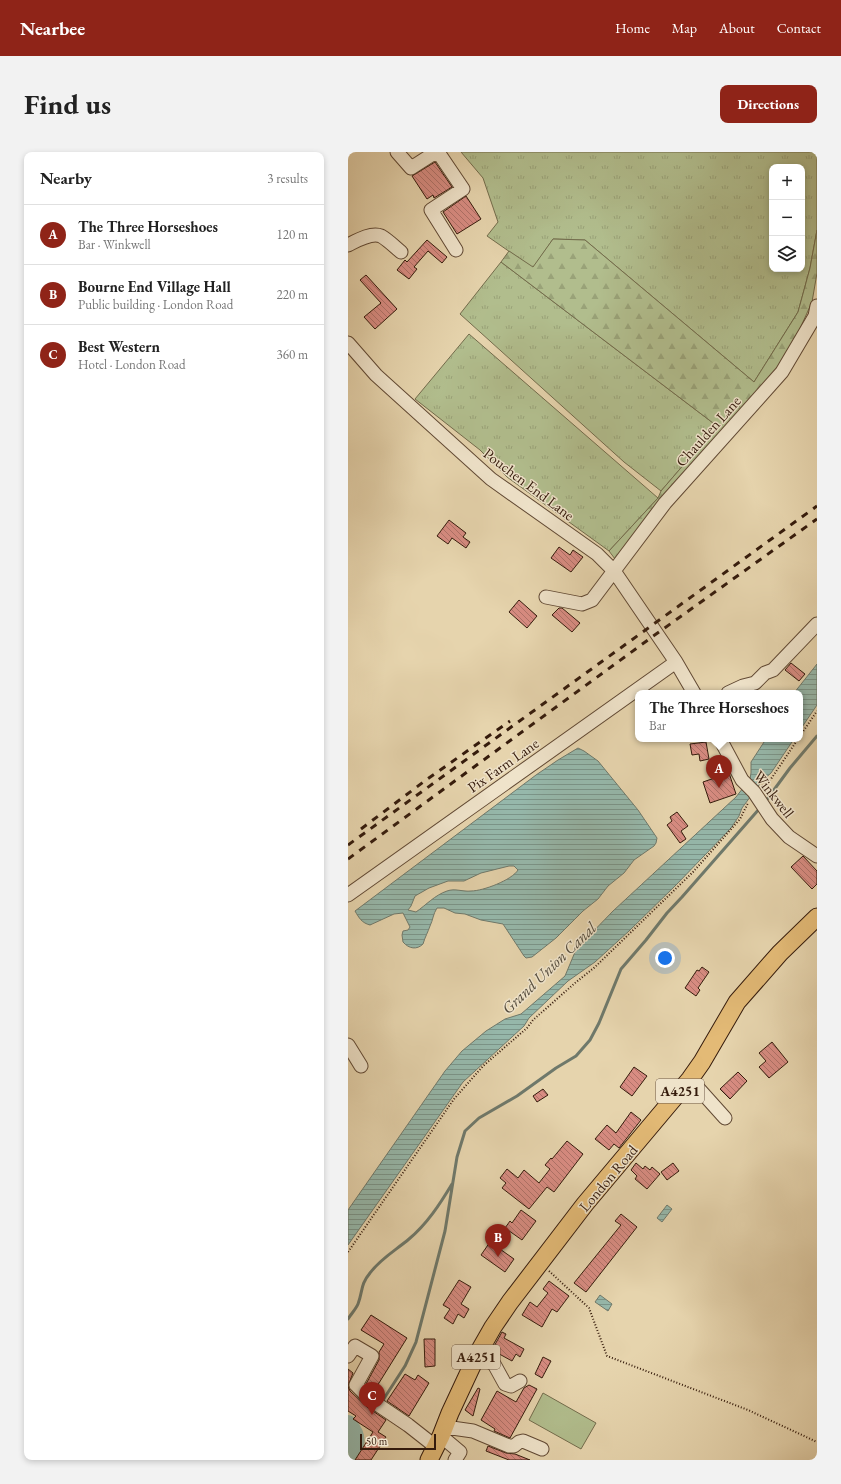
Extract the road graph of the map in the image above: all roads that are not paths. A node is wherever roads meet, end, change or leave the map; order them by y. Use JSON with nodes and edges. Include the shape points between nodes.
{"nodes":[{"id":1,"x":397,"y":152,"type":"edge"},
{"id":2,"x":437,"y":152,"type":"edge"},
{"id":3,"x":348,"y":245,"type":"edge"},
{"id":4,"x":456,"y":250,"type":"dead end"},
{"id":5,"x":401,"y":252,"type":"dead end"},
{"id":6,"x":817,"y":306,"type":"edge"},
{"id":7,"x":348,"y":343,"type":"edge"},
{"id":8,"x":614,"y":570,"type":"junction"},
{"id":9,"x":546,"y":598,"type":"dead end"},
{"id":10,"x":817,"y":624,"type":"edge"},
{"id":11,"x":676,"y":662,"type":"junction"},
{"id":12,"x":636,"y":690,"type":"edge"},
{"id":13,"x":692,"y":690,"type":"edge"},
{"id":14,"x":734,"y":690,"type":"edge"},
{"id":15,"x":635,"y":691,"type":"edge"},
{"id":16,"x":722,"y":742,"type":"edge"},
{"id":17,"x":817,"y":856,"type":"edge"},
{"id":18,"x":348,"y":894,"type":"edge"},
{"id":19,"x":817,"y":917,"type":"edge"},
{"id":20,"x":348,"y":1045,"type":"edge"},
{"id":21,"x":361,"y":1066,"type":"dead end"},
{"id":22,"x":690,"y":1079,"type":"junction"},
{"id":23,"x":725,"y":1118,"type":"dead end"},
{"id":24,"x":477,"y":1355,"type":"junction"},
{"id":25,"x":348,"y":1356,"type":"edge"},
{"id":26,"x":520,"y":1382,"type":"dead end"},
{"id":27,"x":438,"y":1443,"type":"edge"},
{"id":28,"x":542,"y":1449,"type":"dead end"},
{"id":29,"x":455,"y":1460,"type":"edge"}],
"edges":[{"from":1,"to":2,"type":"street","via":[[411,168]]},
{"from":2,"to":4,"type":"street","via":[[463,189],[431,210]]},
{"from":3,"to":5,"type":"street","via":[[377,235]]},
{"from":6,"to":8,"type":"street","name":"Chaulden Lane","via":[[815,316],[782,372],[665,503]]},
{"from":7,"to":8,"type":"street","name":"Pouchen End Lane","via":[[376,375],[491,479],[597,554]]},
{"from":8,"to":9,"type":"street","name":"Chaulden Lane","via":[[592,600],[575,604]]},
{"from":8,"to":11,"type":"street","name":"Pouchen End Lane"},
{"from":10,"to":14,"type":"street","via":[[773,670],[765,672],[755,682]]},
{"from":11,"to":12,"type":"street","name":"Pix Farm Lane"},
{"from":11,"to":13,"type":"street"},
{"from":15,"to":18,"type":"street","name":"Pix Farm Lane"},
{"from":16,"to":17,"type":"street","name":"Winkwell","via":[[742,780],[772,819],[789,836]]},
{"from":19,"to":22,"type":"main road","name":"London Road","number":"A4251","via":[[780,953],[738,1002]]},
{"from":20,"to":21,"type":"street"},
{"from":22,"to":23,"type":"street"},
{"from":22,"to":24,"type":"main road","name":"London Road","number":"A4251","via":[[539,1263],[493,1327]]},
{"from":24,"to":26,"type":"street","via":[[494,1364],[505,1384],[511,1386]]},
{"from":24,"to":27,"type":"main road","name":"London Road","number":"A4251"},
{"from":25,"to":27,"type":"street","via":[[355,1346],[372,1356],[356,1386],[372,1400]]},
{"from":27,"to":28,"type":"street","via":[[473,1431],[509,1446],[523,1441]]},
{"from":27,"to":29,"type":"street","via":[[460,1452]]}]}
